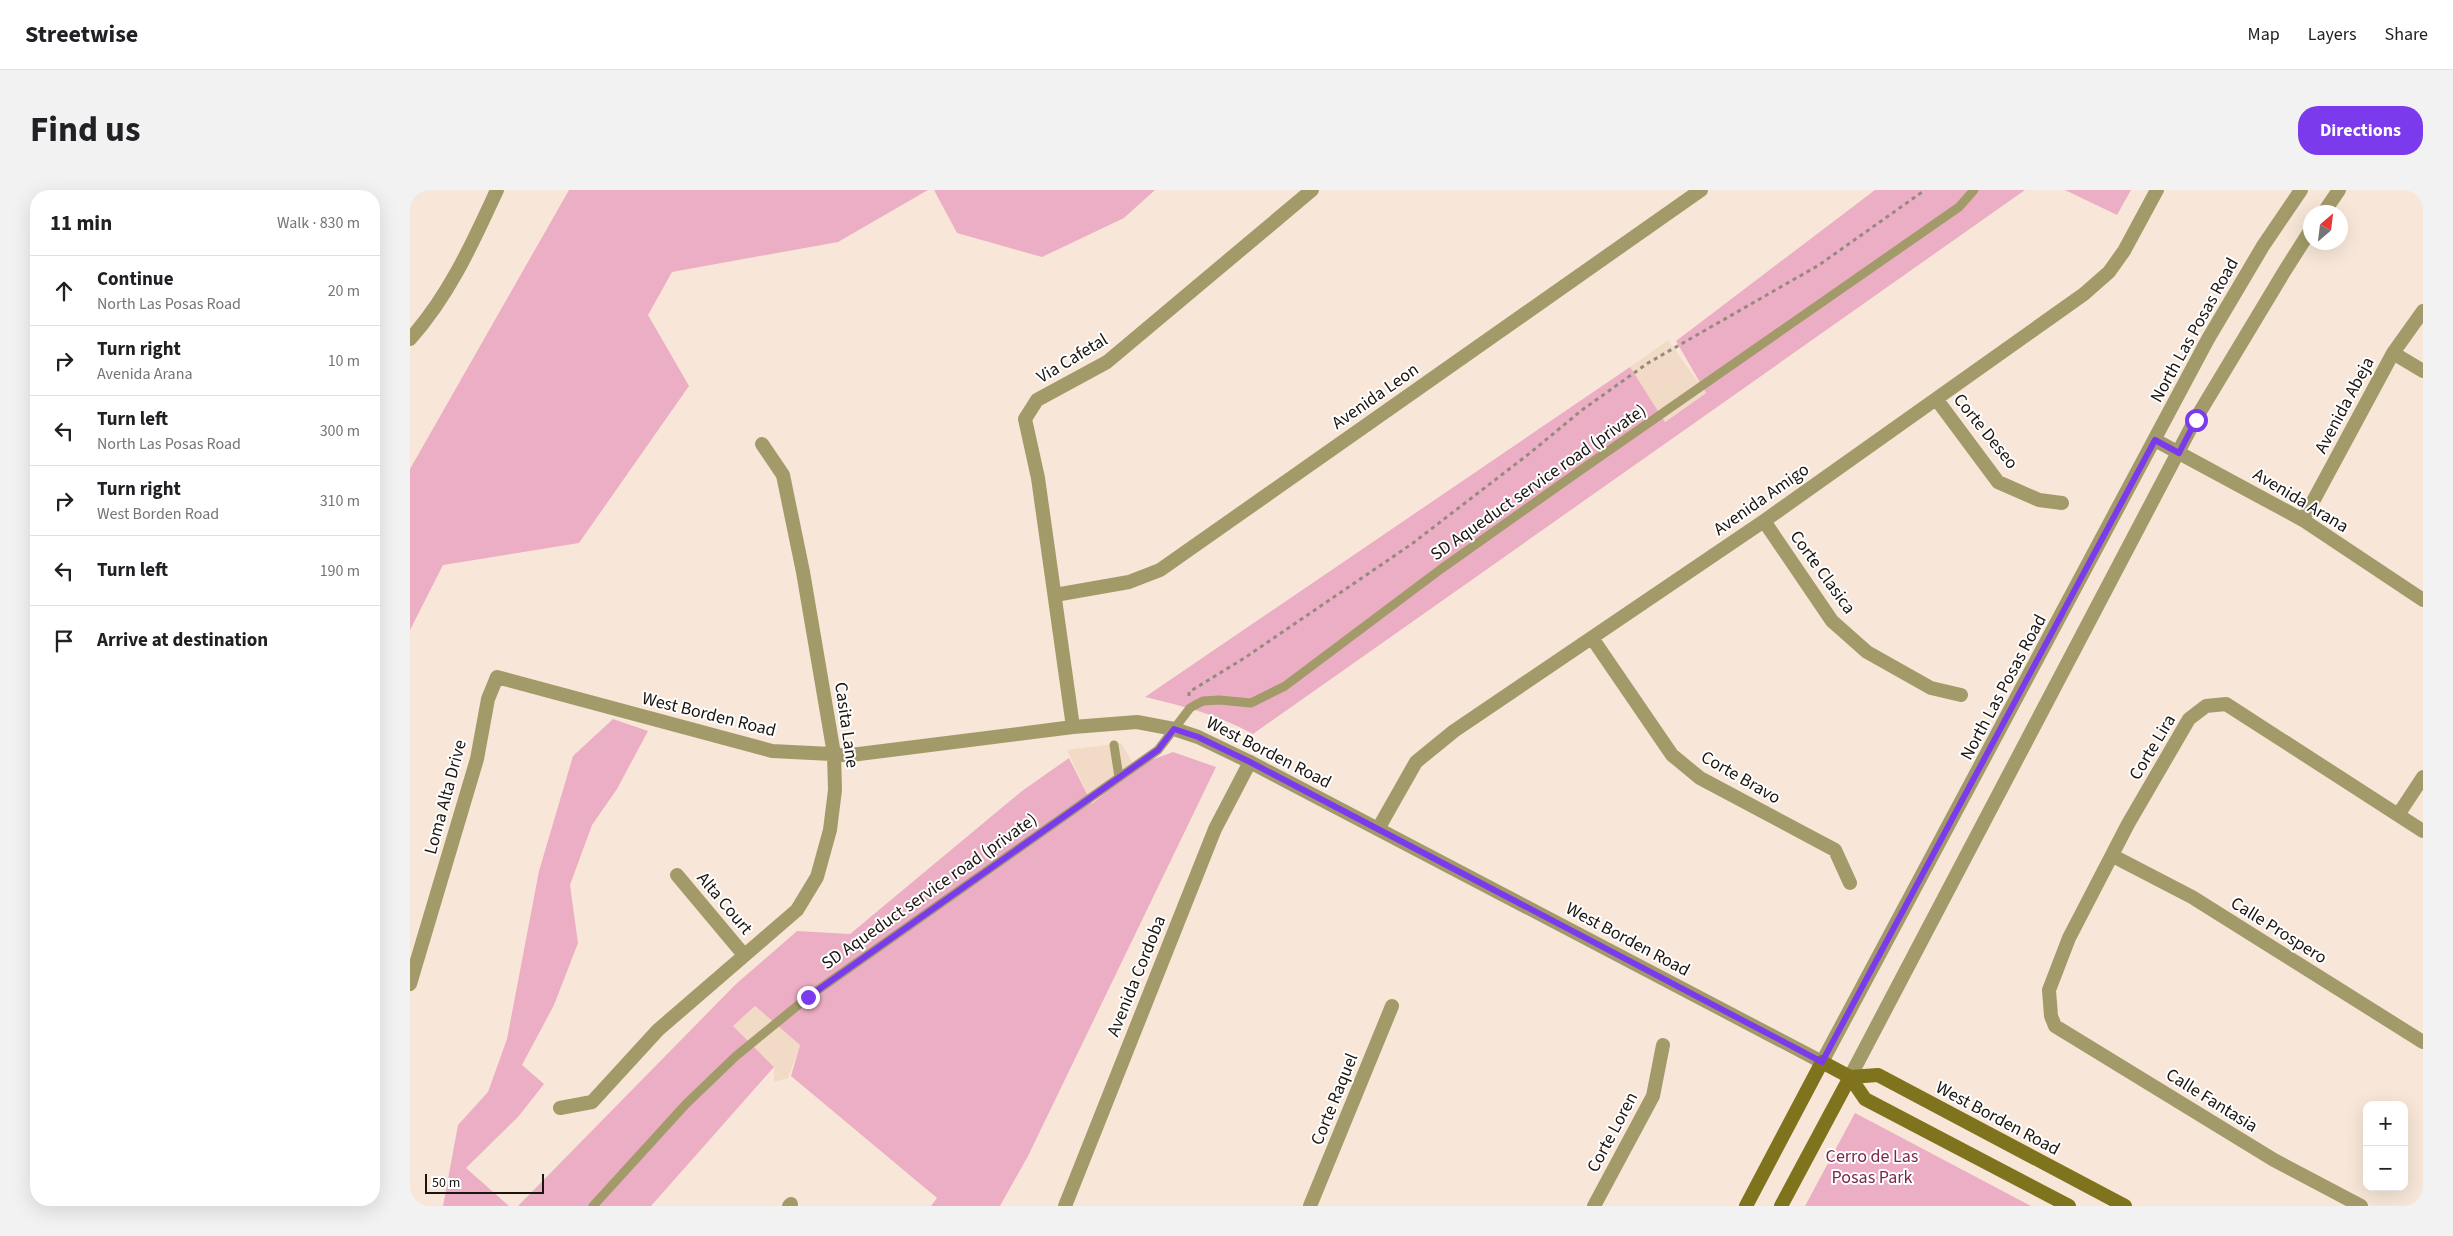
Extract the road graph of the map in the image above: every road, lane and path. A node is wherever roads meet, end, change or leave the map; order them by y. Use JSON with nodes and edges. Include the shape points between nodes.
{"nodes":[{"id":1,"x":497,"y":190,"type":"edge"},
{"id":2,"x":1312,"y":190,"type":"edge"},
{"id":3,"x":1701,"y":190,"type":"edge"},
{"id":4,"x":1925,"y":190,"type":"edge"},
{"id":5,"x":1974,"y":190,"type":"edge"},
{"id":6,"x":2157,"y":190,"type":"edge"},
{"id":7,"x":2301,"y":190,"type":"edge"},
{"id":8,"x":2339,"y":190,"type":"edge"},
{"id":9,"x":2329,"y":205,"type":"edge"},
{"id":10,"x":2303,"y":243,"type":"edge"},
{"id":11,"x":2423,"y":310,"type":"edge"},
{"id":12,"x":410,"y":339,"type":"edge"},
{"id":13,"x":2393,"y":353,"type":"junction"},
{"id":14,"x":2423,"y":371,"type":"edge"},
{"id":15,"x":1937,"y":400,"type":"junction"},
{"id":16,"x":2155,"y":440,"type":"junction"},
{"id":17,"x":762,"y":444,"type":"dead end"},
{"id":18,"x":2179,"y":453,"type":"junction"},
{"id":19,"x":2062,"y":503,"type":"dead end"},
{"id":20,"x":2303,"y":520,"type":"junction"},
{"id":21,"x":1764,"y":521,"type":"junction"},
{"id":22,"x":1055,"y":595,"type":"junction"},
{"id":23,"x":2423,"y":600,"type":"edge"},
{"id":24,"x":1592,"y":638,"type":"junction"},
{"id":25,"x":497,"y":677,"type":"joint"},
{"id":26,"x":1961,"y":696,"type":"dead end"},
{"id":27,"x":1195,"y":705,"type":"junction"},
{"id":28,"x":1073,"y":727,"type":"junction"},
{"id":29,"x":1174,"y":729,"type":"junction"},
{"id":30,"x":1114,"y":745,"type":"dead end"},
{"id":31,"x":834,"y":754,"type":"junction"},
{"id":32,"x":1250,"y":762,"type":"junction"},
{"id":33,"x":1119,"y":777,"type":"junction"},
{"id":34,"x":2423,"y":777,"type":"edge"},
{"id":35,"x":2398,"y":815,"type":"junction"},
{"id":36,"x":1378,"y":829,"type":"junction"},
{"id":37,"x":2423,"y":831,"type":"edge"},
{"id":38,"x":2113,"y":856,"type":"junction"},
{"id":39,"x":677,"y":875,"type":"dead end"},
{"id":40,"x":1850,"y":883,"type":"dead end"},
{"id":41,"x":744,"y":955,"type":"junction"},
{"id":42,"x":410,"y":984,"type":"edge"},
{"id":43,"x":1392,"y":1006,"type":"dead end"},
{"id":44,"x":2050,"y":1016,"type":"joint"},
{"id":45,"x":2423,"y":1042,"type":"edge"},
{"id":46,"x":1663,"y":1045,"type":"dead end"},
{"id":47,"x":1822,"y":1062,"type":"junction"},
{"id":48,"x":1850,"y":1077,"type":"junction"},
{"id":49,"x":560,"y":1108,"type":"dead end"},
{"id":50,"x":593,"y":1206,"type":"edge"},
{"id":51,"x":1065,"y":1206,"type":"edge"},
{"id":52,"x":1310,"y":1206,"type":"edge"},
{"id":53,"x":1594,"y":1206,"type":"edge"},
{"id":54,"x":1746,"y":1206,"type":"edge"},
{"id":55,"x":1781,"y":1206,"type":"edge"},
{"id":56,"x":2069,"y":1206,"type":"edge"},
{"id":57,"x":2124,"y":1206,"type":"edge"},
{"id":58,"x":2361,"y":1206,"type":"edge"}],
"edges":[{"from":1,"to":12,"type":"street","via":[[470,247],[429,318]]},
{"from":2,"to":22,"type":"street","name":"Via Cafetal","via":[[1108,362],[1037,400],[1029,412],[1025,419],[1038,478]]},
{"from":3,"to":22,"type":"street","name":"Avenida Leon","via":[[1160,570],[1129,582]]},
{"from":4,"to":27,"type":"path","via":[[1819,265],[1648,363],[1582,410],[1413,543],[1189,692],[1189,701]]},
{"from":5,"to":27,"type":"lane","name":"SD Aqueduct service road (private)","via":[[1959,207],[1538,500],[1285,686],[1251,703],[1219,700]]},
{"from":6,"to":15,"type":"street","name":"Avenida Amigo","via":[[2124,252],[2109,272],[2084,294]]},
{"from":7,"to":16,"type":"street","name":"North Las Posas Road","via":[[2234,294]]},
{"from":8,"to":9,"type":"street"},
{"from":10,"to":18,"type":"street"},
{"from":11,"to":13,"type":"street","name":"Avenida Abeja"},
{"from":13,"to":14,"type":"street"},
{"from":13,"to":20,"type":"street","name":"Avenida Abeja"},
{"from":15,"to":19,"type":"street","name":"Corte Deseo","via":[[1998,482],[2039,500]]},
{"from":15,"to":21,"type":"street","name":"Avenida Amigo"},
{"from":16,"to":18,"type":"street","name":"Avenida Arana"},
{"from":16,"to":47,"type":"street","name":"North Las Posas Road"},
{"from":17,"to":31,"type":"street","name":"Casita Lane","via":[[783,475]]},
{"from":18,"to":20,"type":"street","name":"Avenida Arana"},
{"from":18,"to":48,"type":"street"},
{"from":20,"to":23,"type":"street","name":"Avenida Arana"},
{"from":21,"to":24,"type":"street","name":"Avenida Amigo"},
{"from":21,"to":26,"type":"street","name":"Corte Clasica","via":[[1832,621],[1867,652],[1931,688]]},
{"from":22,"to":28,"type":"street","name":"Via Cafetal"},
{"from":24,"to":36,"type":"street","name":"Avenida Amigo","via":[[1454,731],[1416,762]]},
{"from":24,"to":40,"type":"street","name":"Corte Bravo","via":[[1672,756],[1700,778],[1835,850]]},
{"from":25,"to":31,"type":"street","name":"West Borden Road","via":[[772,750]]},
{"from":25,"to":42,"type":"street","name":"Loma Alta Drive","via":[[488,699],[477,759]]},
{"from":27,"to":29,"type":"lane","name":"SD Aqueduct service road (private)"},
{"from":28,"to":29,"type":"street","name":"West Borden Road","via":[[1137,722]]},
{"from":28,"to":31,"type":"street","name":"West Borden Road","via":[[851,755]]},
{"from":29,"to":32,"type":"street","name":"West Borden Road"},
{"from":29,"to":33,"type":"lane","name":"SD Aqueduct service road (private)","via":[[1158,750]]},
{"from":30,"to":33,"type":"lane"},
{"from":31,"to":41,"type":"street","name":"Casita Lane","via":[[835,790],[830,830],[817,877],[797,910]]},
{"from":32,"to":36,"type":"street","name":"West Borden Road"},
{"from":32,"to":51,"type":"street","name":"Avenida Cordoba","via":[[1215,829]]},
{"from":33,"to":50,"type":"lane","name":"SD Aqueduct service road (private)","via":[[808,997],[736,1056],[686,1104]]},
{"from":34,"to":35,"type":"street"},
{"from":35,"to":37,"type":"street","name":"Corte Lira"},
{"from":35,"to":38,"type":"street","name":"Corte Lira","via":[[2226,704],[2206,706],[2189,719]]},
{"from":36,"to":47,"type":"street","name":"West Borden Road"},
{"from":38,"to":44,"type":"street","name":"Corte Lira","via":[[2062,955],[2049,990]]},
{"from":38,"to":45,"type":"street","name":"Calle Prospero","via":[[2192,898]]},
{"from":39,"to":41,"type":"street","name":"Alta Court"},
{"from":41,"to":49,"type":"street","name":"Casita Lane","via":[[658,1030],[592,1102]]},
{"from":43,"to":52,"type":"street","name":"Corte Raquel"},
{"from":44,"to":58,"type":"street","name":"Calle Fantasia","via":[[2055,1026],[2274,1160]]},
{"from":46,"to":53,"type":"street","name":"Corte Loren","via":[[1654,1096]]},
{"from":47,"to":48,"type":"main road","name":"West Borden Road"},
{"from":47,"to":54,"type":"main road","name":"North Las Posas Road"},
{"from":48,"to":55,"type":"main road"},
{"from":48,"to":56,"type":"main road","name":"West Borden Road","via":[[1865,1100]]},
{"from":48,"to":57,"type":"main road","name":"West Borden Road","via":[[1878,1076]]}]}
